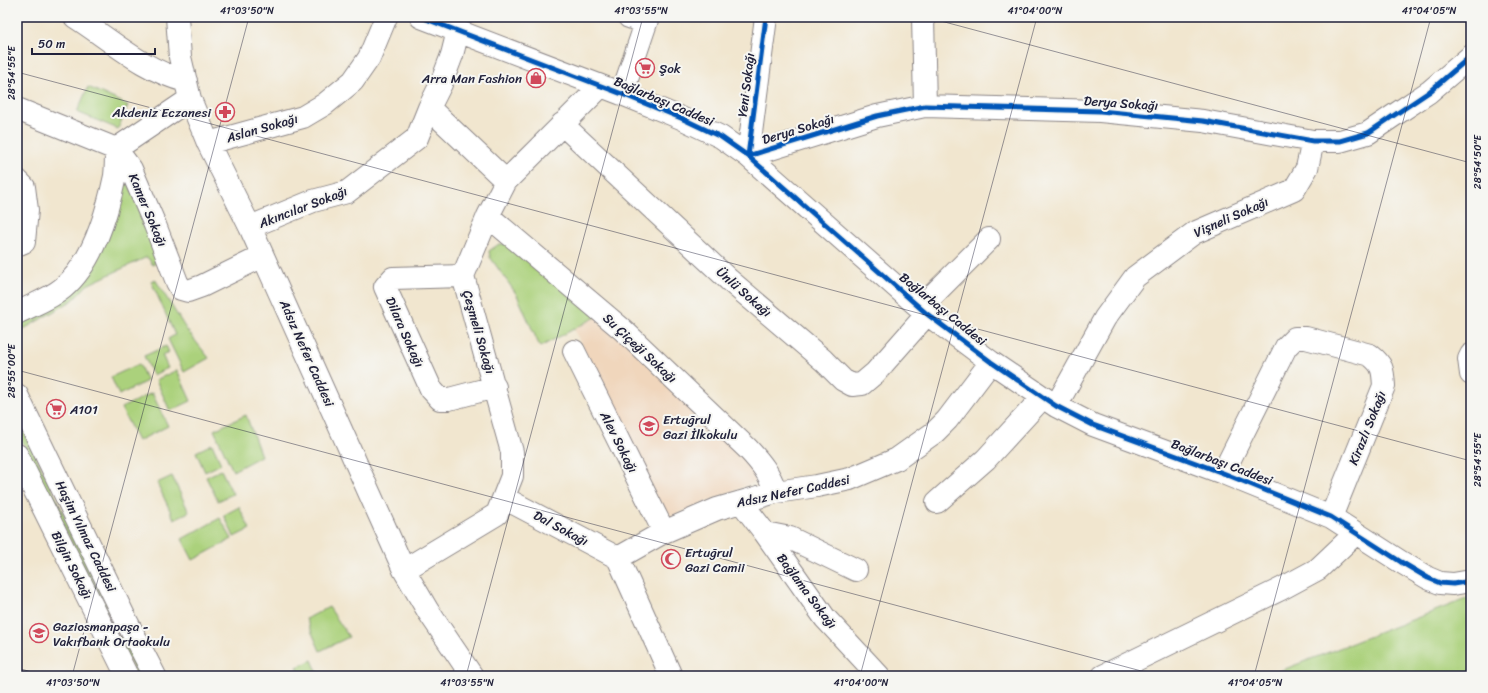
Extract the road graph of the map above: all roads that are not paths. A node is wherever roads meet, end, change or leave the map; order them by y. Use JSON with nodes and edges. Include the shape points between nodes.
{"nodes":[{"id":1,"x":75,"y":17,"type":"edge"},
{"id":2,"x":177,"y":17,"type":"edge"},
{"id":3,"x":386,"y":17,"type":"edge"},
{"id":4,"x":421,"y":17,"type":"edge"},
{"id":5,"x":766,"y":17,"type":"edge"},
{"id":6,"x":923,"y":17,"type":"edge"},
{"id":7,"x":641,"y":19,"type":"edge"},
{"id":8,"x":458,"y":31,"type":"junction"},
{"id":9,"x":1471,"y":56,"type":"edge"},
{"id":10,"x":601,"y":86,"type":"junction"},
{"id":11,"x":188,"y":90,"type":"junction"},
{"id":12,"x":622,"y":94,"type":"junction"},
{"id":13,"x":925,"y":106,"type":"junction"},
{"id":14,"x":429,"y":108,"type":"junction"},
{"id":15,"x":17,"y":109,"type":"edge"},
{"id":16,"x":562,"y":124,"type":"junction"},
{"id":17,"x":1313,"y":141,"type":"junction"},
{"id":18,"x":208,"y":144,"type":"junction"},
{"id":19,"x":116,"y":148,"type":"junction"},
{"id":20,"x":748,"y":156,"type":"junction"},
{"id":21,"x":17,"y":180,"type":"edge"},
{"id":22,"x":506,"y":181,"type":"junction"},
{"id":23,"x":488,"y":216,"type":"junction"},
{"id":24,"x":250,"y":227,"type":"junction"},
{"id":25,"x":989,"y":240,"type":"dead end"},
{"id":26,"x":17,"y":245,"type":"edge"},
{"id":27,"x":263,"y":256,"type":"junction"},
{"id":28,"x":463,"y":276,"type":"junction"},
{"id":29,"x":923,"y":311,"type":"junction"},
{"id":30,"x":17,"y":313,"type":"edge"},
{"id":31,"x":574,"y":351,"type":"dead end"},
{"id":32,"x":1471,"y":355,"type":"edge"},
{"id":33,"x":991,"y":362,"type":"junction"},
{"id":34,"x":1471,"y":374,"type":"edge"},
{"id":35,"x":495,"y":387,"type":"junction"},
{"id":36,"x":17,"y":395,"type":"edge"},
{"id":37,"x":1050,"y":401,"type":"junction"},
{"id":38,"x":17,"y":455,"type":"edge"},
{"id":39,"x":1223,"y":473,"type":"junction"},
{"id":40,"x":776,"y":492,"type":"junction"},
{"id":41,"x":504,"y":498,"type":"junction"},
{"id":42,"x":741,"y":502,"type":"junction"},
{"id":43,"x":937,"y":502,"type":"dead end"},
{"id":44,"x":1331,"y":518,"type":"junction"},
{"id":45,"x":664,"y":532,"type":"junction"},
{"id":46,"x":765,"y":533,"type":"junction"},
{"id":47,"x":1356,"y":533,"type":"junction"},
{"id":48,"x":618,"y":558,"type":"junction"},
{"id":49,"x":404,"y":570,"type":"junction"},
{"id":50,"x":856,"y":570,"type":"dead end"},
{"id":51,"x":1471,"y":581,"type":"edge"},
{"id":52,"x":126,"y":620,"type":"junction"},
{"id":53,"x":105,"y":630,"type":"junction"},
{"id":54,"x":127,"y":676,"type":"edge"},
{"id":55,"x":155,"y":676,"type":"edge"},
{"id":56,"x":472,"y":676,"type":"edge"},
{"id":57,"x":671,"y":676,"type":"edge"},
{"id":58,"x":879,"y":676,"type":"edge"},
{"id":59,"x":1103,"y":676,"type":"edge"}],
"edges":[{"from":1,"to":11,"type":"street"},
{"from":2,"to":11,"type":"street","name":"Adsız Nefer Caddesi","via":[[180,57]]},
{"from":3,"to":18,"type":"street","name":"Aslan Sokağı","via":[[369,58],[353,81],[325,104],[303,117]]},
{"from":4,"to":8,"type":"street","name":"Bağlarbaşı Caddesi"},
{"from":5,"to":20,"type":"street","name":"Yeni Sokağı"},
{"from":6,"to":13,"type":"street"},
{"from":7,"to":12,"type":"street"},
{"from":8,"to":10,"type":"street","name":"Bağlarbaşı Caddesi"},
{"from":8,"to":14,"type":"street","name":"Akıncılar Sokağı","via":[[450,62]]},
{"from":9,"to":17,"type":"street","name":"Derya Sokağı","via":[[1429,92],[1368,133],[1340,141]]},
{"from":10,"to":12,"type":"street","name":"Bağlarbaşı Caddesi"},
{"from":10,"to":16,"type":"street","name":"Çeşmeli Sokağı"},
{"from":11,"to":18,"type":"street","name":"Adsız Nefer Caddesi"},
{"from":11,"to":19,"type":"street"},
{"from":12,"to":20,"type":"street","name":"Bağlarbaşı Caddesi","via":[[681,118],[721,138]]},
{"from":13,"to":17,"type":"street","name":"Derya Sokağı","via":[[1100,111],[1220,123]]},
{"from":13,"to":20,"type":"street","name":"Derya Sokağı","via":[[877,116]]},
{"from":14,"to":22,"type":"street"},
{"from":14,"to":24,"type":"street","name":"Akıncılar Sokağı","via":[[417,138],[347,192],[313,201]]},
{"from":15,"to":19,"type":"street"},
{"from":16,"to":22,"type":"street","name":"Çeşmeli Sokağı"},
{"from":16,"to":29,"type":"street","name":"Ünlü Sokağı","via":[[728,280],[843,380],[852,385],[862,384],[875,373]]},
{"from":17,"to":37,"type":"street","name":"Vişneli Sokağı","via":[[1307,168],[1294,190],[1194,233],[1135,277]]},
{"from":18,"to":24,"type":"street","name":"Adsız Nefer Caddesi"},
{"from":19,"to":27,"type":"street","name":"Kamer Sokağı","via":[[131,169],[181,289],[188,291],[202,286]]},
{"from":19,"to":30,"type":"street","via":[[115,175],[107,208],[99,233],[81,268],[58,292]]},
{"from":20,"to":29,"type":"street","name":"Bağlarbaşı Caddesi"},
{"from":21,"to":26,"type":"street","via":[[24,187],[27,210],[24,242]]},
{"from":22,"to":23,"type":"street","name":"Çeşmeli Sokağı"},
{"from":23,"to":28,"type":"street","name":"Çeşmeli Sokağı"},
{"from":23,"to":40,"type":"street","name":"Su Çiçeği Sokağı","via":[[623,330],[748,449],[770,476]]},
{"from":24,"to":27,"type":"street","name":"Adsız Nefer Caddesi"},
{"from":25,"to":29,"type":"street","name":"Ünlü Sokağı"},
{"from":27,"to":49,"type":"street","name":"Adsız Nefer Caddesi"},
{"from":28,"to":35,"type":"street","name":"Çeşmeli Sokağı"},
{"from":28,"to":35,"type":"street","name":"Dilara Sokağı","via":[[393,278],[385,287],[431,389],[440,399],[450,399]]},
{"from":29,"to":33,"type":"street","name":"Bağlarbaşı Caddesi"},
{"from":31,"to":45,"type":"street","name":"Alev Sokağı"},
{"from":32,"to":34,"type":"street"},
{"from":33,"to":37,"type":"street","name":"Bağlarbaşı Caddesi"},
{"from":33,"to":40,"type":"street","name":"Adsız Nefer Caddesi","via":[[947,420],[935,432],[897,459],[850,479]]},
{"from":35,"to":41,"type":"street","name":"Çeşmeli Sokağı","via":[[512,452],[512,476]]},
{"from":36,"to":52,"type":"street","name":"Haşim Yılmaz Caddesi"},
{"from":37,"to":39,"type":"street","name":"Bağlarbaşı Caddesi","via":[[1093,425]]},
{"from":37,"to":43,"type":"street","name":"Vişneli Sokağı"},
{"from":38,"to":53,"type":"street","name":"Bilgin Sokağı"},
{"from":39,"to":44,"type":"street","name":"Bağlarbaşı Caddesi"},
{"from":39,"to":44,"type":"street","name":"Kirazlı Sokağı","via":[[1286,347],[1295,338],[1306,338],[1370,355],[1383,369],[1384,386]]},
{"from":40,"to":42,"type":"street","name":"Adsız Nefer Caddesi"},
{"from":41,"to":48,"type":"street","name":"Dal Sokağı"},
{"from":41,"to":49,"type":"street","name":"Çeşmeli Sokağı","via":[[497,514]]},
{"from":42,"to":45,"type":"street","name":"Adsız Nefer Caddesi","via":[[717,509]]},
{"from":42,"to":46,"type":"street","name":"Bağlama Sokağı"},
{"from":44,"to":47,"type":"street","name":"Bağlarbaşı Caddesi"},
{"from":45,"to":48,"type":"street","name":"Adsız Nefer Caddesi"},
{"from":46,"to":50,"type":"street","via":[[790,538]]},
{"from":46,"to":58,"type":"street","name":"Bağlama Sokağı","via":[[825,618]]},
{"from":47,"to":51,"type":"street","name":"Bağlarbaşı Caddesi","via":[[1428,578],[1440,583],[1453,584]]},
{"from":47,"to":59,"type":"street","via":[[1318,569]]},
{"from":48,"to":57,"type":"street"},
{"from":49,"to":56,"type":"street","name":"Adsız Nefer Caddesi"},
{"from":52,"to":53,"type":"street"},
{"from":52,"to":55,"type":"street","name":"Haşim Yılmaz Caddesi"},
{"from":53,"to":54,"type":"street","name":"Bilgin Sokağı"}]}
